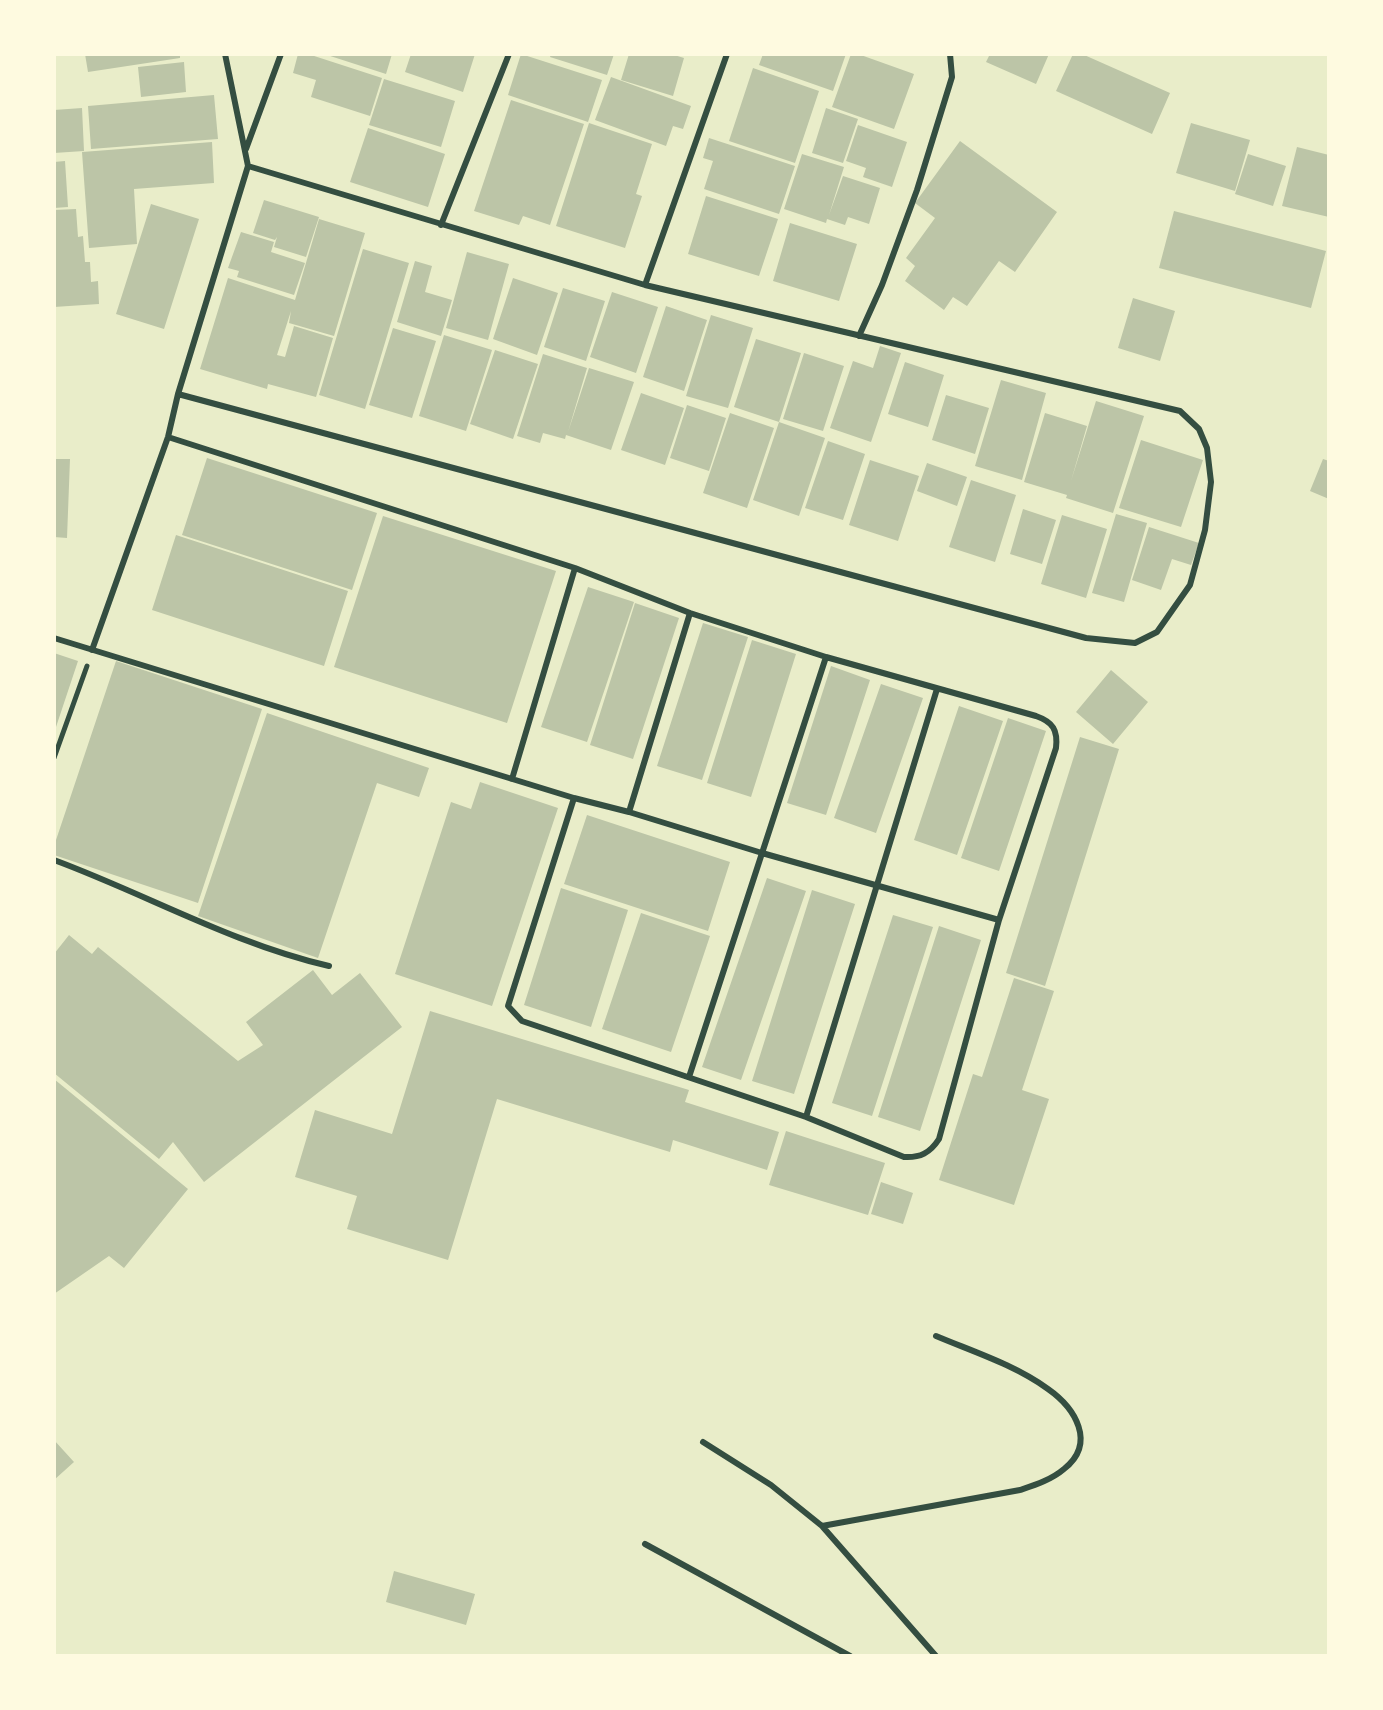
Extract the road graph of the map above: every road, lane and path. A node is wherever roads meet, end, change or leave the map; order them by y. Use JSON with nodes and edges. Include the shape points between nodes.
{"nodes":[{"id":1,"x":225,"y":54,"type":"edge"},
{"id":2,"x":281,"y":54,"type":"edge"},
{"id":3,"x":509,"y":54,"type":"edge"},
{"id":4,"x":727,"y":54,"type":"edge"},
{"id":5,"x":950,"y":54,"type":"edge"},
{"id":6,"x":245,"y":152,"type":"junction"},
{"id":7,"x":248,"y":166,"type":"junction"},
{"id":8,"x":441,"y":225,"type":"junction"},
{"id":9,"x":645,"y":285,"type":"junction"},
{"id":10,"x":859,"y":336,"type":"junction"},
{"id":11,"x":178,"y":394,"type":"junction"},
{"id":12,"x":168,"y":437,"type":"junction"},
{"id":13,"x":575,"y":568,"type":"junction"},
{"id":14,"x":690,"y":613,"type":"junction"},
{"id":15,"x":54,"y":638,"type":"edge"},
{"id":16,"x":92,"y":650,"type":"junction"},
{"id":17,"x":826,"y":657,"type":"junction"},
{"id":18,"x":937,"y":689,"type":"junction"},
{"id":19,"x":54,"y":758,"type":"edge"},
{"id":20,"x":512,"y":779,"type":"junction"},
{"id":21,"x":574,"y":798,"type":"junction"},
{"id":22,"x":629,"y":812,"type":"junction"},
{"id":23,"x":762,"y":853,"type":"junction"},
{"id":24,"x":54,"y":860,"type":"edge"},
{"id":25,"x":877,"y":885,"type":"junction"},
{"id":26,"x":999,"y":920,"type":"junction"},
{"id":27,"x":329,"y":966,"type":"dead end"},
{"id":28,"x":689,"y":1077,"type":"junction"},
{"id":29,"x":806,"y":1117,"type":"junction"},
{"id":30,"x":936,"y":1336,"type":"dead end"},
{"id":31,"x":703,"y":1442,"type":"dead end"},
{"id":32,"x":822,"y":1526,"type":"junction"},
{"id":33,"x":645,"y":1544,"type":"dead end"},
{"id":34,"x":850,"y":1656,"type":"edge"},
{"id":35,"x":936,"y":1656,"type":"edge"}],
"edges":[{"from":1,"to":6,"type":"lane"},
{"from":2,"to":6,"type":"lane"},
{"from":3,"to":8,"type":"lane"},
{"from":4,"to":9,"type":"lane"},
{"from":5,"to":10,"type":"lane","via":[[952,77],[917,190]]},
{"from":6,"to":7,"type":"lane"},
{"from":7,"to":8,"type":"lane"},
{"from":7,"to":11,"type":"lane"},
{"from":8,"to":9,"type":"lane"},
{"from":9,"to":10,"type":"lane"},
{"from":10,"to":11,"type":"lane","via":[[1180,411],[1199,429],[1211,482],[1205,530],[1190,585],[1157,632],[1135,643],[1086,638]]},
{"from":11,"to":12,"type":"lane"},
{"from":12,"to":13,"type":"lane"},
{"from":12,"to":16,"type":"lane"},
{"from":13,"to":14,"type":"lane"},
{"from":13,"to":20,"type":"lane"},
{"from":14,"to":17,"type":"lane"},
{"from":14,"to":22,"type":"lane"},
{"from":15,"to":16,"type":"lane"},
{"from":16,"to":19,"type":"path"},
{"from":16,"to":20,"type":"lane"},
{"from":17,"to":18,"type":"lane"},
{"from":17,"to":23,"type":"lane"},
{"from":18,"to":25,"type":"lane"},
{"from":18,"to":26,"type":"lane","via":[[1044,719],[1057,735]]},
{"from":20,"to":21,"type":"lane"},
{"from":21,"to":22,"type":"lane"},
{"from":21,"to":28,"type":"lane","via":[[508,1006],[522,1021]]},
{"from":22,"to":23,"type":"lane"},
{"from":23,"to":25,"type":"lane"},
{"from":23,"to":28,"type":"lane"},
{"from":24,"to":27,"type":"lane","via":[[201,923]]},
{"from":25,"to":26,"type":"lane"},
{"from":25,"to":29,"type":"lane"},
{"from":26,"to":29,"type":"lane","via":[[939,1139],[931,1150],[904,1157]]},
{"from":28,"to":29,"type":"lane"},
{"from":30,"to":32,"type":"lane","via":[[1048,1389],[1076,1420],[1082,1442],[1078,1454],[1067,1468],[1020,1490]]},
{"from":31,"to":32,"type":"lane","via":[[771,1485]]},
{"from":32,"to":35,"type":"lane"},
{"from":33,"to":34,"type":"lane"}]}
